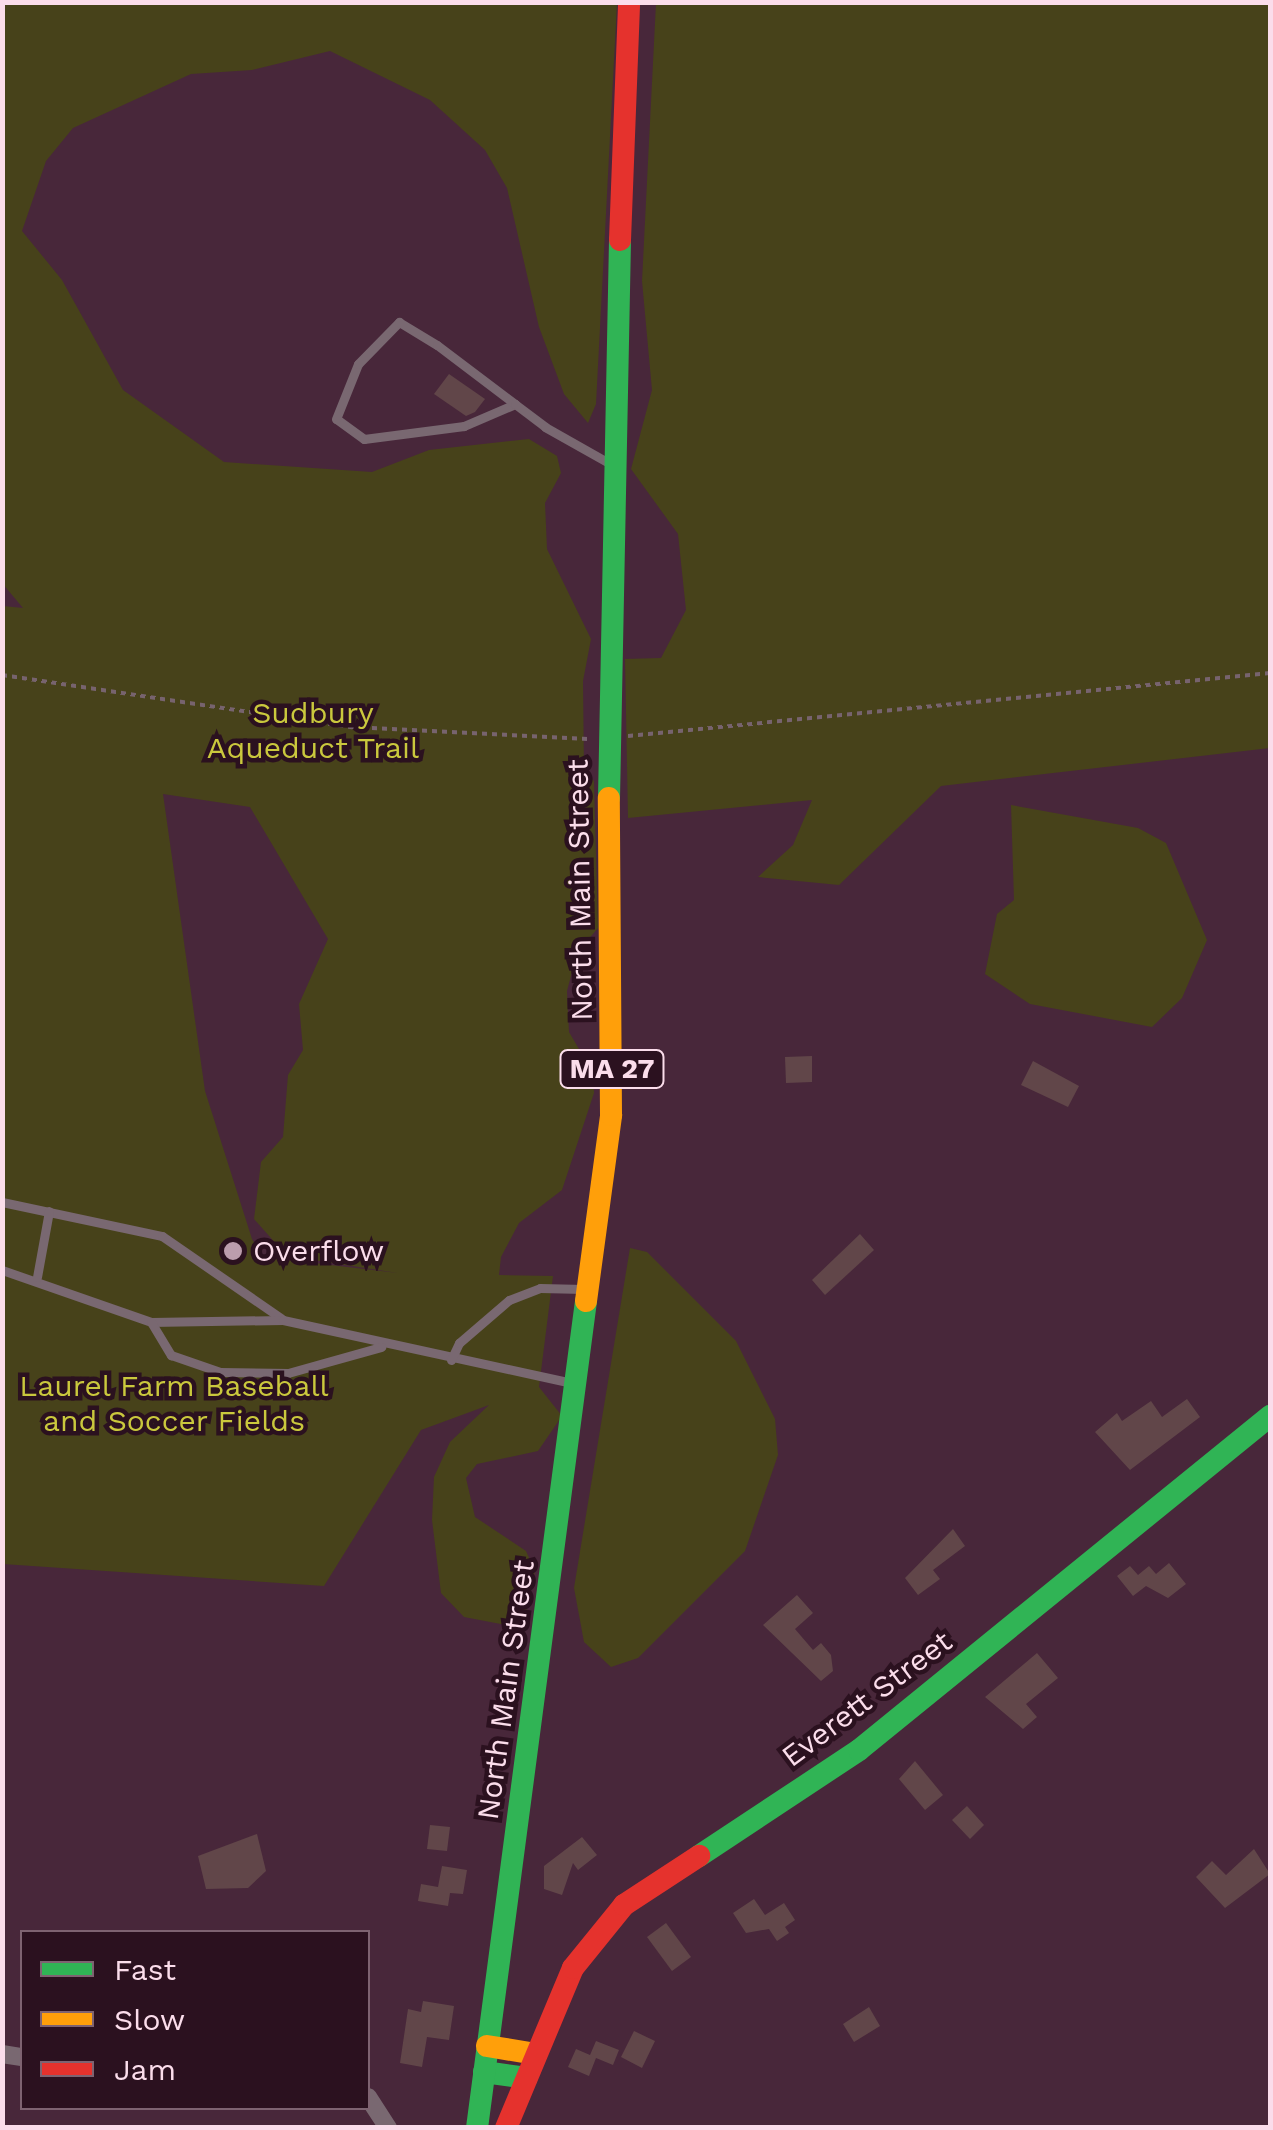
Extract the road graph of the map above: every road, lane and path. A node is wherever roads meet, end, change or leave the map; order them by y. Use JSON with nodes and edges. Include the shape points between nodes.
{"nodes":[{"id":1,"x":629,"y":2,"type":"edge"},
{"id":2,"x":515,"y":404,"type":"junction"},
{"id":3,"x":610,"y":463,"type":"junction"},
{"id":4,"x":1270,"y":673,"type":"edge"},
{"id":5,"x":2,"y":675,"type":"edge"},
{"id":6,"x":608,"y":737,"type":"junction"},
{"id":7,"x":2,"y":1202,"type":"edge"},
{"id":8,"x":49,"y":1211,"type":"junction"},
{"id":9,"x":2,"y":1270,"type":"edge"},
{"id":10,"x":37,"y":1277,"type":"junction"},
{"id":11,"x":592,"y":1290,"type":"junction"},
{"id":12,"x":284,"y":1320,"type":"junction"},
{"id":13,"x":151,"y":1322,"type":"junction"},
{"id":14,"x":383,"y":1346,"type":"junction"},
{"id":15,"x":451,"y":1360,"type":"junction"},
{"id":16,"x":579,"y":1384,"type":"junction"},
{"id":17,"x":1270,"y":1416,"type":"edge"},
{"id":18,"x":487,"y":2046,"type":"junction"},
{"id":19,"x":536,"y":2054,"type":"junction"},
{"id":20,"x":484,"y":2072,"type":"junction"},
{"id":21,"x":527,"y":2078,"type":"junction"},
{"id":22,"x":370,"y":2099,"type":"edge"},
{"id":23,"x":388,"y":2128,"type":"edge"},
{"id":24,"x":477,"y":2128,"type":"edge"},
{"id":25,"x":506,"y":2128,"type":"edge"}],
"edges":[{"from":1,"to":3,"type":"main road","name":"North Main Street","number":"MA 27"},
{"from":2,"to":2,"type":"lane","via":[[464,426],[364,440],[336,419],[358,364],[398,322]]},
{"from":2,"to":3,"type":"lane"},
{"from":3,"to":6,"type":"main road","name":"North Main Street","number":"MA 27"},
{"from":4,"to":6,"type":"path"},
{"from":5,"to":6,"type":"path","via":[[432,735]]},
{"from":6,"to":11,"type":"main road","name":"North Main Street","number":"MA 27","via":[[611,1115]]},
{"from":7,"to":8,"type":"lane"},
{"from":8,"to":10,"type":"lane"},
{"from":8,"to":12,"type":"lane","via":[[162,1236]]},
{"from":9,"to":10,"type":"lane"},
{"from":10,"to":13,"type":"lane"},
{"from":11,"to":15,"type":"lane","via":[[554,1286],[510,1300],[459,1343]]},
{"from":11,"to":16,"type":"main road","name":"North Main Street","number":"MA 27"},
{"from":12,"to":13,"type":"lane"},
{"from":12,"to":14,"type":"lane"},
{"from":13,"to":14,"type":"lane","via":[[171,1355],[236,1373],[318,1368]]},
{"from":14,"to":15,"type":"lane"},
{"from":15,"to":16,"type":"lane"},
{"from":16,"to":18,"type":"main road","name":"North Main Street","number":"MA 27"},
{"from":17,"to":19,"type":"main road","name":"Everett Street","via":[[859,1750],[632,1898],[584,1951]]},
{"from":18,"to":19,"type":"main road"},
{"from":18,"to":20,"type":"main road","name":"North Main Street","number":"MA 27"},
{"from":19,"to":21,"type":"main road","name":"Everett Street"},
{"from":20,"to":21,"type":"main road"},
{"from":20,"to":24,"type":"main road","name":"North Main Street","number":"MA 27"},
{"from":21,"to":25,"type":"main road","name":"Everett Street"},
{"from":22,"to":23,"type":"street"}]}
